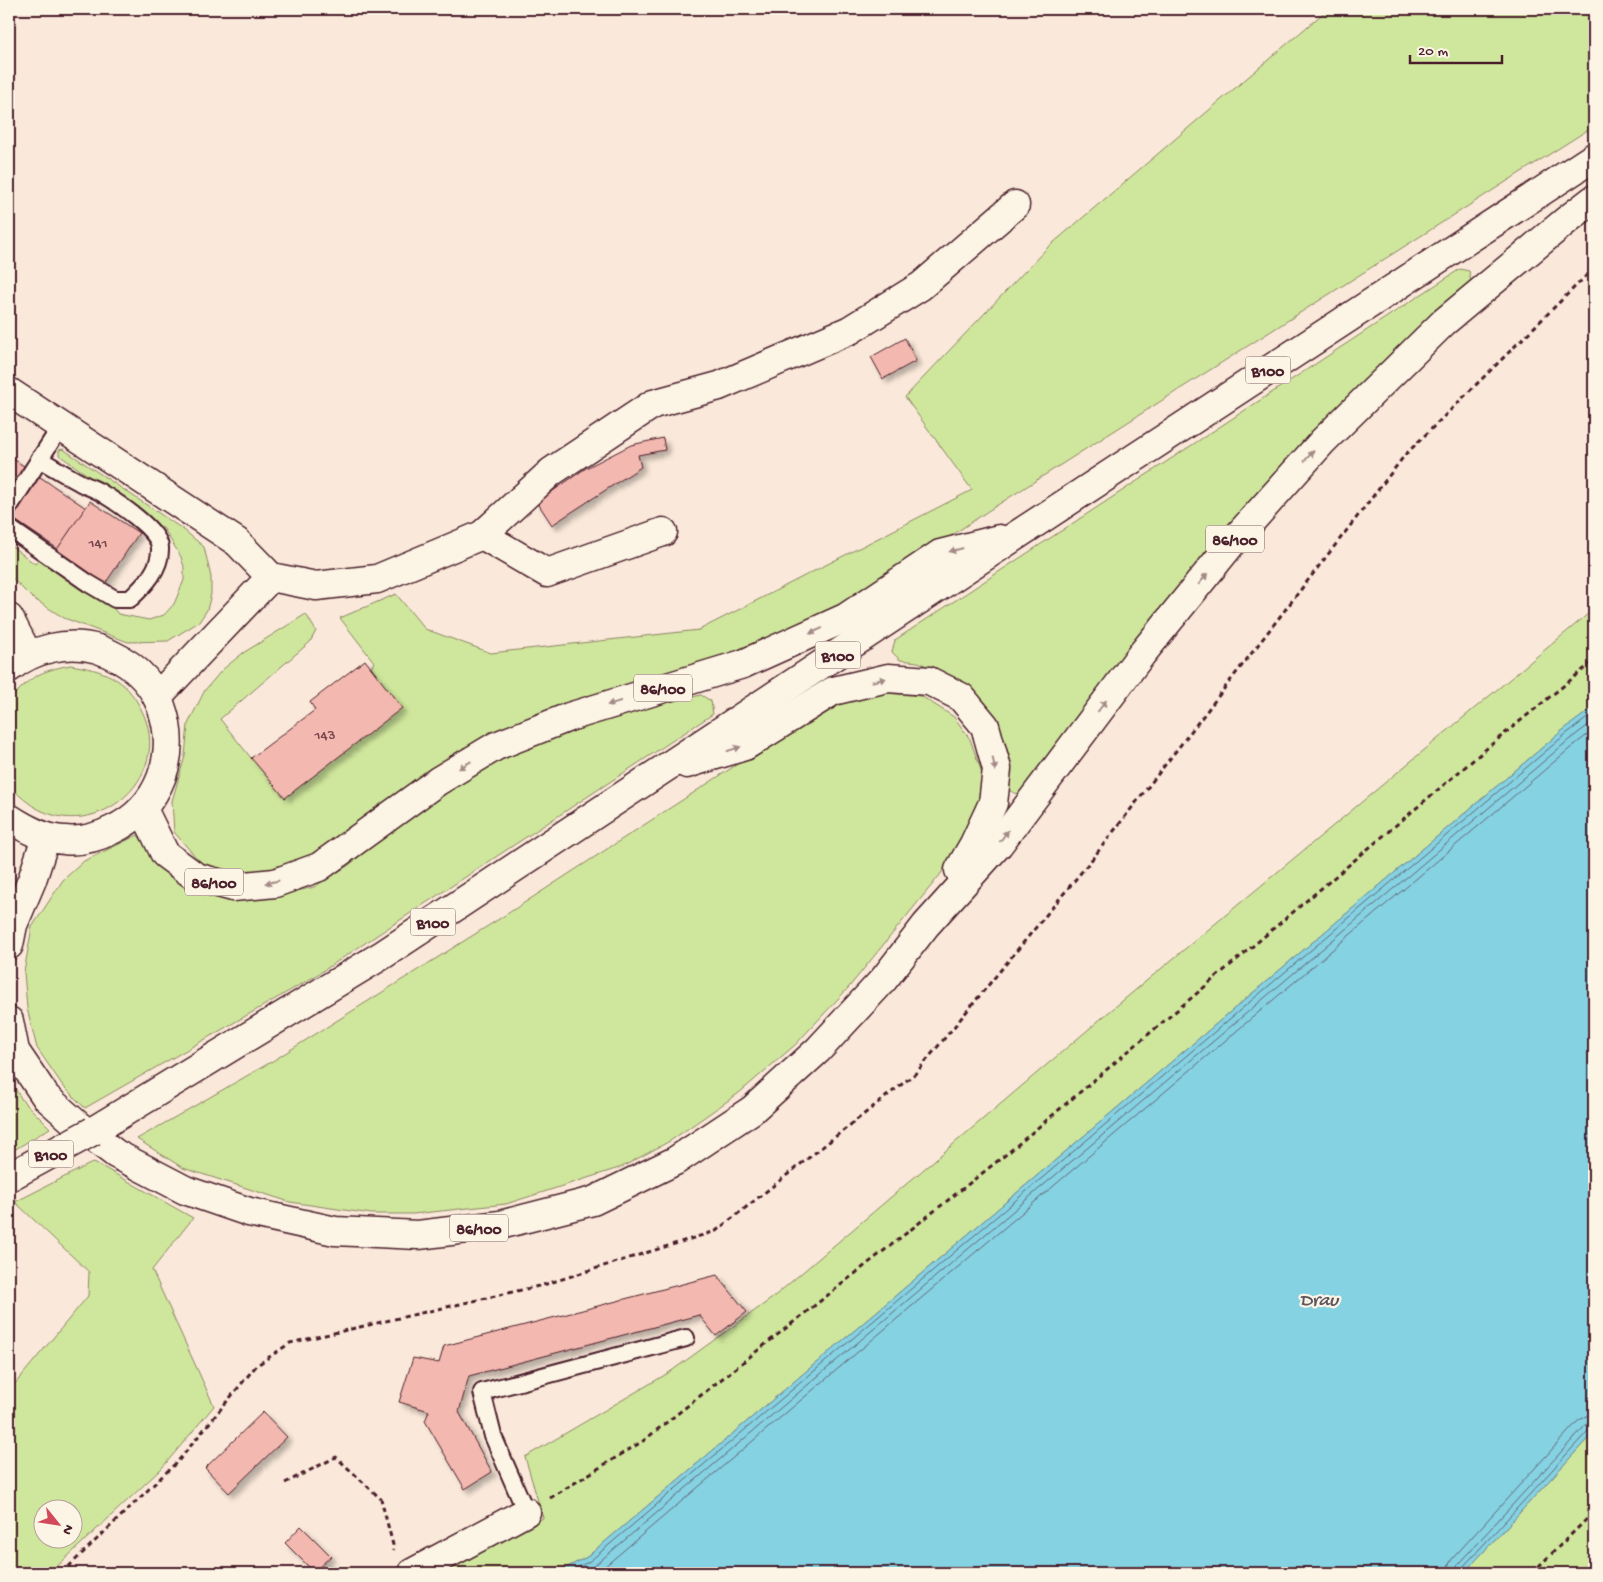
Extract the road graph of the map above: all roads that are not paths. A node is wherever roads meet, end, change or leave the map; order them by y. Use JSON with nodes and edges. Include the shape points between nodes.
{"nodes":[{"id":1,"x":1594,"y":157,"type":"edge"},
{"id":2,"x":1594,"y":199,"type":"edge"},
{"id":3,"x":1015,"y":205,"type":"dead end"},
{"id":4,"x":11,"y":398,"type":"edge"},
{"id":5,"x":61,"y":426,"type":"junction"},
{"id":6,"x":40,"y":459,"type":"junction"},
{"id":7,"x":9,"y":506,"type":"edge"},
{"id":8,"x":9,"y":528,"type":"edge"},
{"id":9,"x":663,"y":532,"type":"dead end"},
{"id":10,"x":1020,"y":533,"type":"junction"},
{"id":11,"x":482,"y":535,"type":"junction"},
{"id":12,"x":271,"y":577,"type":"junction"},
{"id":13,"x":9,"y":618,"type":"edge"},
{"id":14,"x":18,"y":661,"type":"edge"},
{"id":15,"x":157,"y":697,"type":"junction"},
{"id":16,"x":654,"y":775,"type":"junction"},
{"id":17,"x":143,"y":809,"type":"junction"},
{"id":18,"x":9,"y":818,"type":"edge"},
{"id":19,"x":46,"y":837,"type":"junction"},
{"id":20,"x":926,"y":925,"type":"junction"},
{"id":21,"x":10,"y":933,"type":"edge"},
{"id":22,"x":9,"y":1021,"type":"edge"},
{"id":23,"x":9,"y":1177,"type":"edge"},
{"id":24,"x":686,"y":1338,"type":"dead end"},
{"id":25,"x":526,"y":1512,"type":"joint"},
{"id":26,"x":412,"y":1573,"type":"edge"}],
"edges":[{"from":1,"to":10,"type":"main road","number":"B100"},
{"from":20,"to":2,"type":"main road","number":"86/100","one_way":true,"via":[[998,844],[1141,655],[1236,538],[1323,440],[1444,322]]},
{"from":3,"to":11,"type":"main road","via":[[921,286],[850,330],[719,386],[652,404],[551,472]]},
{"from":4,"to":5,"type":"main road"},
{"from":5,"to":6,"type":"lane"},
{"from":5,"to":12,"type":"main road","via":[[237,542]]},
{"from":6,"to":7,"type":"lane"},
{"from":6,"to":8,"type":"lane","via":[[99,492],[148,526],[160,547],[157,565],[130,600],[115,599]]},
{"from":9,"to":11,"type":"main road","via":[[547,573]]},
{"from":10,"to":16,"type":"main road","number":"B100"},
{"from":10,"to":17,"type":"main road","number":"86/100","one_way":true,"via":[[940,554],[845,618],[743,664],[570,717],[496,746],[438,781],[318,867],[275,883],[232,887],[196,877],[165,854]]},
{"from":11,"to":12,"type":"main road","via":[[377,579],[316,586]]},
{"from":12,"to":15,"type":"main road"},
{"from":13,"to":14,"type":"main road"},
{"from":14,"to":15,"type":"main road","via":[[59,646],[89,646],[132,666]]},
{"from":15,"to":17,"type":"main road","via":[[166,718],[167,761],[157,787]]},
{"from":16,"to":20,"type":"main road","number":"86/100","one_way":true,"via":[[745,746],[833,691],[888,678],[929,681],[961,697],[985,726],[996,769],[993,803],[974,844]]},
{"from":16,"to":23,"type":"main road","number":"B100","bridge":true,"via":[[384,954],[93,1131]]},
{"from":17,"to":19,"type":"main road","via":[[124,825],[102,835],[84,840]]},
{"from":18,"to":19,"type":"main road"},
{"from":19,"to":21,"type":"main road"},
{"from":20,"to":22,"type":"main road","number":"86/100","via":[[884,979],[818,1050],[752,1110],[675,1161],[593,1201],[500,1226],[418,1235],[335,1231],[249,1212],[185,1190],[116,1154],[46,1097],[15,1051]]},
{"from":24,"to":25,"type":"lane","via":[[482,1392],[493,1436]]},
{"from":25,"to":26,"type":"main road"}]}
